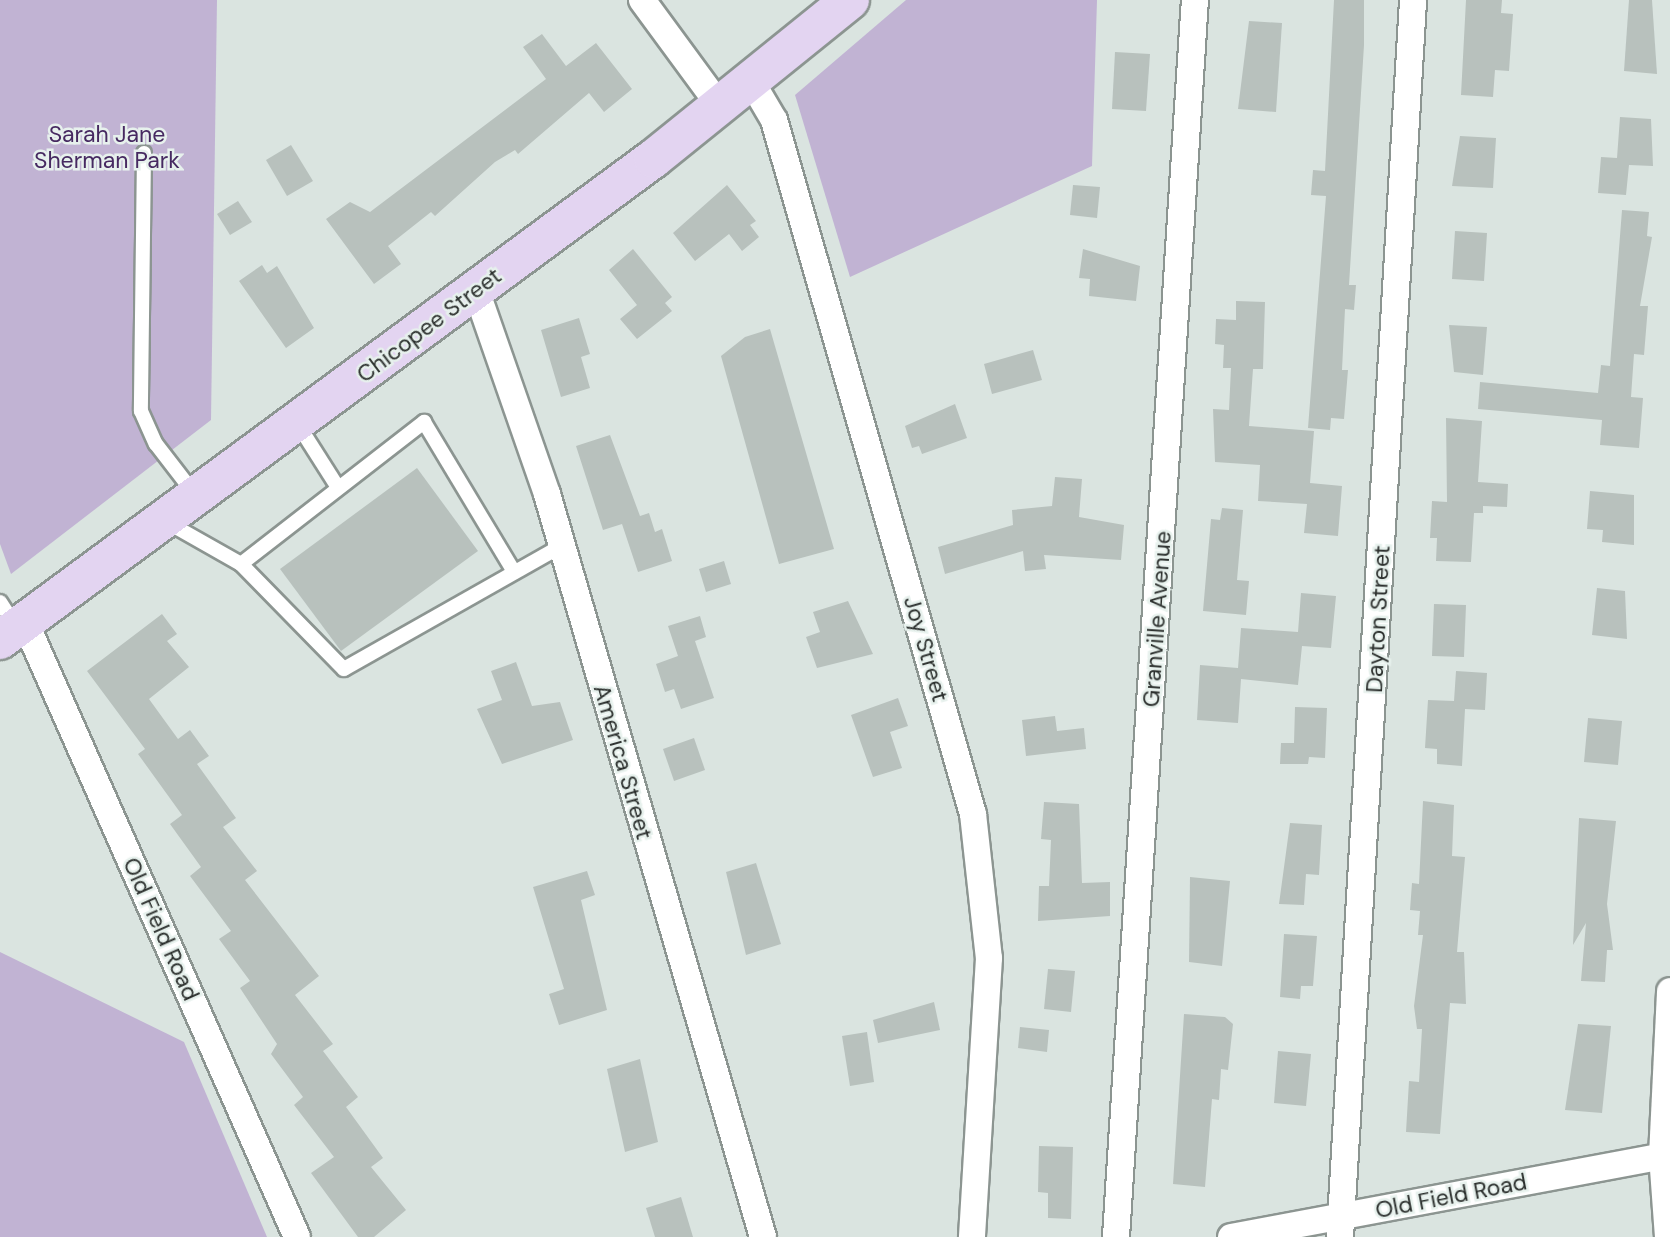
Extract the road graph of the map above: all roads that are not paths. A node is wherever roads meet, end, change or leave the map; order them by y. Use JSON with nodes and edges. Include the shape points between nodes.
{"nodes":[{"id":1,"x":642,"y":0,"type":"edge"},
{"id":2,"x":850,"y":0,"type":"edge"},
{"id":3,"x":1195,"y":0,"type":"edge"},
{"id":4,"x":1413,"y":0,"type":"edge"},
{"id":5,"x":751,"y":81,"type":"junction"},
{"id":6,"x":720,"y":106,"type":"junction"},
{"id":7,"x":145,"y":153,"type":"dead end"},
{"id":8,"x":476,"y":290,"type":"junction"},
{"id":9,"x":297,"y":423,"type":"junction"},
{"id":10,"x":337,"y":486,"type":"junction"},
{"id":11,"x":196,"y":497,"type":"junction"},
{"id":12,"x":164,"y":520,"type":"junction"},
{"id":13,"x":561,"y":547,"type":"junction"},
{"id":14,"x":241,"y":564,"type":"junction"},
{"id":15,"x":514,"y":572,"type":"junction"},
{"id":16,"x":10,"y":623,"type":"edge"},
{"id":17,"x":1670,"y":991,"type":"edge"},
{"id":18,"x":1666,"y":1155,"type":"edge"},
{"id":19,"x":1341,"y":1227,"type":"edge"},
{"id":20,"x":297,"y":1237,"type":"edge"},
{"id":21,"x":762,"y":1237,"type":"edge"},
{"id":22,"x":972,"y":1237,"type":"edge"},
{"id":23,"x":1116,"y":1237,"type":"edge"},
{"id":24,"x":1231,"y":1237,"type":"edge"},
{"id":25,"x":1668,"y":1237,"type":"edge"}],
"edges":[{"from":1,"to":6,"type":"street"},
{"from":2,"to":5,"type":"main road","name":"Chicopee Street"},
{"from":3,"to":23,"type":"street","name":"Granville Avenue"},
{"from":4,"to":19,"type":"street","name":"Dayton Street"},
{"from":5,"to":6,"type":"main road","name":"Chicopee Street"},
{"from":5,"to":22,"type":"street","name":"Joy Street","via":[[774,120],[973,814],[989,958]]},
{"from":6,"to":8,"type":"main road","name":"Chicopee Street"},
{"from":7,"to":11,"type":"lane","via":[[140,403],[156,444]]},
{"from":8,"to":9,"type":"main road","name":"Chicopee Street"},
{"from":8,"to":13,"type":"street","name":"America Street"},
{"from":9,"to":10,"type":"lane"},
{"from":9,"to":11,"type":"main road","name":"Chicopee Street"},
{"from":10,"to":14,"type":"lane"},
{"from":10,"to":15,"type":"lane","via":[[424,422]]},
{"from":11,"to":12,"type":"main road","name":"Chicopee Street"},
{"from":12,"to":14,"type":"lane"},
{"from":12,"to":16,"type":"main road","name":"Chicopee Street"},
{"from":13,"to":15,"type":"lane"},
{"from":13,"to":21,"type":"street","name":"America Street"},
{"from":14,"to":15,"type":"lane","via":[[344,669]]},
{"from":16,"to":20,"type":"street","name":"Old Field Road"},
{"from":17,"to":18,"type":"street"},
{"from":18,"to":19,"type":"street","name":"Old Field Road"},
{"from":18,"to":25,"type":"street"},
{"from":19,"to":24,"type":"street","name":"Old Field Road"}]}
